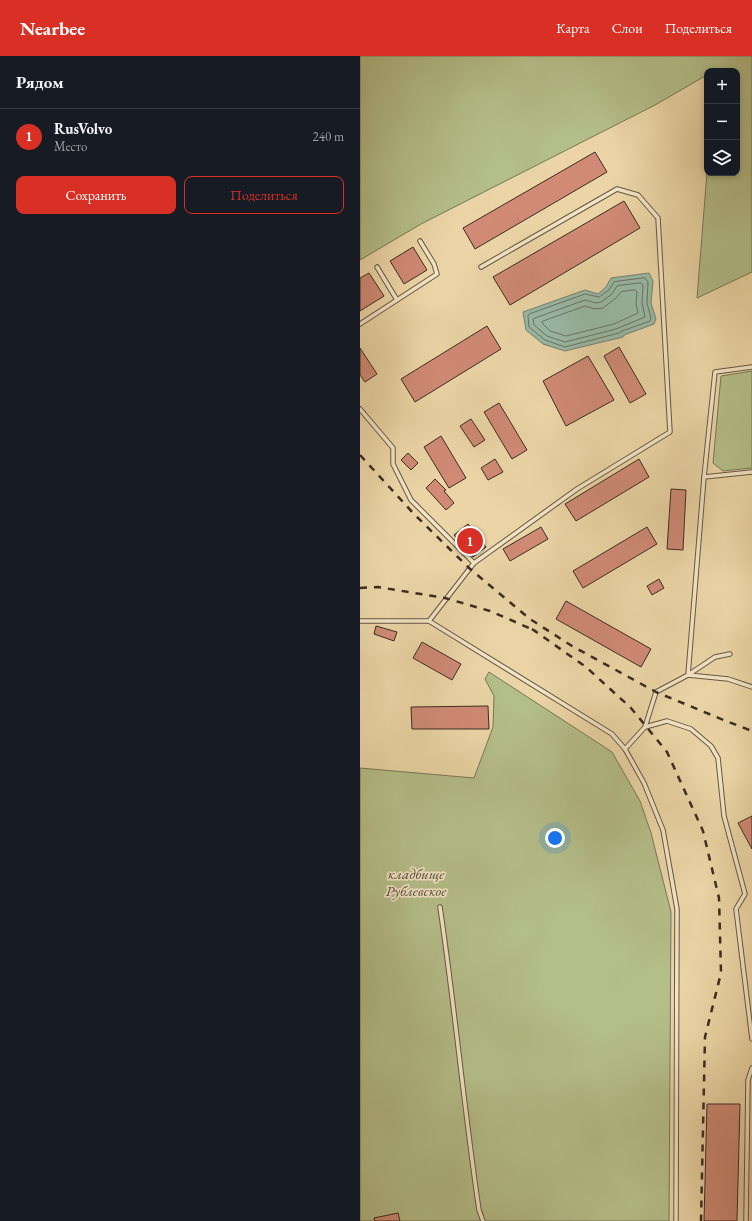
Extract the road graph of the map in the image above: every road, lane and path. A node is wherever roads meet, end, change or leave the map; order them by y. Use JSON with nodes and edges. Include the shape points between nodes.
{"nodes":[{"id":1,"x":420,"y":241,"type":"dead end"},
{"id":2,"x":377,"y":267,"type":"dead end"},
{"id":3,"x":481,"y":267,"type":"dead end"},
{"id":4,"x":398,"y":300,"type":"junction"},
{"id":5,"x":360,"y":324,"type":"edge"},
{"id":6,"x":752,"y":367,"type":"edge"},
{"id":7,"x":360,"y":409,"type":"edge"},
{"id":8,"x":752,"y":472,"type":"edge"},
{"id":9,"x":704,"y":477,"type":"junction"},
{"id":10,"x":474,"y":563,"type":"junction"},
{"id":11,"x":429,"y":621,"type":"junction"},
{"id":12,"x":360,"y":622,"type":"edge"},
{"id":13,"x":730,"y":654,"type":"dead end"},
{"id":14,"x":688,"y":675,"type":"junction"},
{"id":15,"x":752,"y":687,"type":"edge"},
{"id":16,"x":645,"y":726,"type":"junction"},
{"id":17,"x":625,"y":749,"type":"junction"},
{"id":18,"x":440,"y":907,"type":"dead end"},
{"id":19,"x":752,"y":1039,"type":"edge"},
{"id":20,"x":752,"y":1068,"type":"edge"},
{"id":21,"x":483,"y":1221,"type":"edge"},
{"id":22,"x":676,"y":1221,"type":"edge"},
{"id":23,"x":746,"y":1221,"type":"edge"}],
"edges":[{"from":1,"to":4,"type":"lane","via":[[437,274]]},
{"from":2,"to":4,"type":"lane"},
{"from":3,"to":10,"type":"lane","via":[[617,189],[638,195],[658,218],[670,432],[577,489]]},
{"from":4,"to":5,"type":"lane"},
{"from":6,"to":9,"type":"lane","via":[[715,372]]},
{"from":7,"to":10,"type":"lane","via":[[393,448],[393,464],[411,500]]},
{"from":8,"to":9,"type":"lane"},
{"from":9,"to":14,"type":"lane"},
{"from":10,"to":11,"type":"lane"},
{"from":11,"to":12,"type":"lane"},
{"from":11,"to":17,"type":"lane","via":[[612,734]]},
{"from":13,"to":14,"type":"lane","via":[[715,657]]},
{"from":14,"to":15,"type":"lane","via":[[728,679]]},
{"from":14,"to":16,"type":"lane","via":[[656,692]]},
{"from":16,"to":17,"type":"lane"},
{"from":16,"to":19,"type":"lane","via":[[667,721],[691,729],[711,746],[718,758],[724,816],[746,894],[736,909]]},
{"from":17,"to":22,"type":"lane","via":[[644,783],[663,830],[677,909]]},
{"from":18,"to":21,"type":"lane","via":[[468,1133],[479,1210]]},
{"from":20,"to":23,"type":"lane","via":[[748,1080]]}]}
